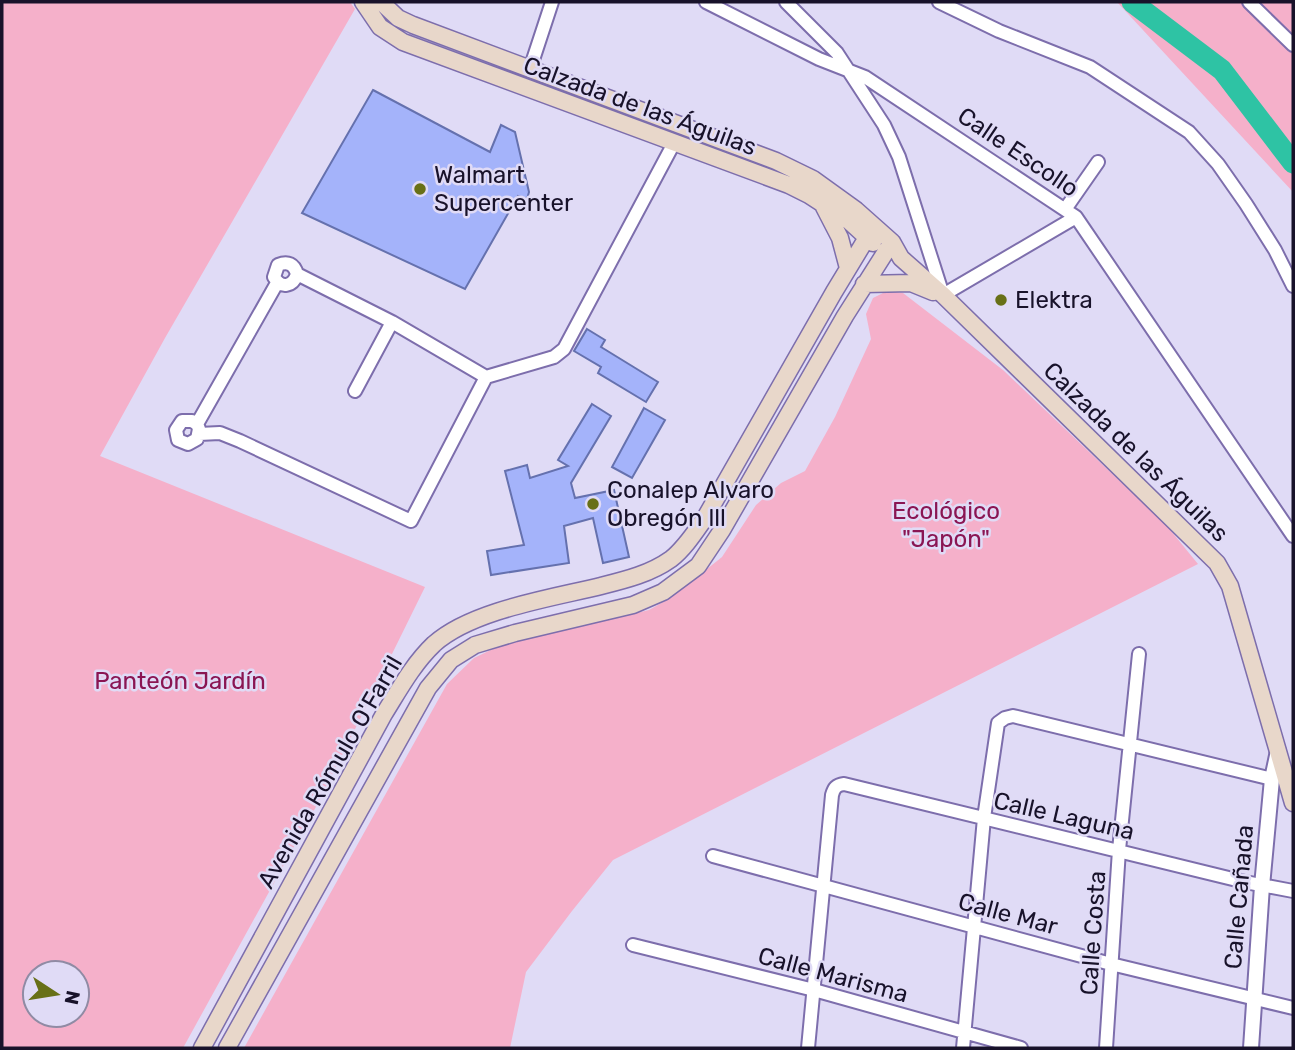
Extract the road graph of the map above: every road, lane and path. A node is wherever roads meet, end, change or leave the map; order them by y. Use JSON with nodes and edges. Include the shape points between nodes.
{"nodes":[{"id":1,"x":363,"y":2,"type":"edge"},
{"id":2,"x":381,"y":2,"type":"edge"},
{"id":3,"x":552,"y":2,"type":"edge"},
{"id":4,"x":706,"y":2,"type":"edge"},
{"id":5,"x":786,"y":2,"type":"edge"},
{"id":6,"x":939,"y":2,"type":"edge"},
{"id":7,"x":1249,"y":2,"type":"edge"},
{"id":8,"x":1293,"y":45,"type":"edge"},
{"id":9,"x":530,"y":69,"type":"junction"},
{"id":10,"x":846,"y":69,"type":"junction"},
{"id":11,"x":674,"y":143,"type":"junction"},
{"id":12,"x":1098,"y":162,"type":"dead end"},
{"id":13,"x":821,"y":202,"type":"junction"},
{"id":14,"x":1071,"y":212,"type":"junction"},
{"id":15,"x":870,"y":232,"type":"junction"},
{"id":16,"x":888,"y":248,"type":"junction"},
{"id":17,"x":848,"y":268,"type":"junction"},
{"id":18,"x":864,"y":284,"type":"junction"},
{"id":19,"x":1293,"y":286,"type":"edge"},
{"id":20,"x":834,"y":292,"type":"junction"},
{"id":21,"x":943,"y":295,"type":"junction"},
{"id":22,"x":853,"y":303,"type":"junction"},
{"id":23,"x":392,"y":322,"type":"junction"},
{"id":24,"x":486,"y":377,"type":"junction"},
{"id":25,"x":355,"y":391,"type":"dead end"},
{"id":26,"x":1293,"y":536,"type":"edge"},
{"id":27,"x":1139,"y":654,"type":"dead end"},
{"id":28,"x":1130,"y":746,"type":"junction"},
{"id":29,"x":1278,"y":751,"type":"junction"},
{"id":30,"x":1272,"y":779,"type":"junction"},
{"id":31,"x":1293,"y":803,"type":"edge"},
{"id":32,"x":984,"y":818,"type":"junction"},
{"id":33,"x":1119,"y":850,"type":"junction"},
{"id":34,"x":713,"y":856,"type":"dead end"},
{"id":35,"x":1262,"y":886,"type":"junction"},
{"id":36,"x":824,"y":887,"type":"junction"},
{"id":37,"x":1293,"y":891,"type":"edge"},
{"id":38,"x":975,"y":926,"type":"junction"},
{"id":39,"x":633,"y":945,"type":"dead end"},
{"id":40,"x":1111,"y":964,"type":"junction"},
{"id":41,"x":814,"y":990,"type":"junction"},
{"id":42,"x":1254,"y":998,"type":"junction"},
{"id":43,"x":1293,"y":1008,"type":"edge"},
{"id":44,"x":965,"y":1033,"type":"junction"},
{"id":45,"x":202,"y":1048,"type":"edge"},
{"id":46,"x":227,"y":1048,"type":"edge"},
{"id":47,"x":808,"y":1048,"type":"edge"},
{"id":48,"x":963,"y":1048,"type":"edge"},
{"id":49,"x":1021,"y":1048,"type":"edge"},
{"id":50,"x":1106,"y":1048,"type":"edge"},
{"id":51,"x":1251,"y":1048,"type":"edge"}],
"edges":[{"from":1,"to":11,"type":"main road","name":"Calzada de las Águilas","via":[[380,27],[403,42]]},
{"from":2,"to":9,"type":"main road","name":"Calzada de las Águilas","via":[[413,25]]},
{"from":3,"to":9,"type":"street"},
{"from":4,"to":10,"type":"street","name":"Calle Escollo"},
{"from":5,"to":10,"type":"street","via":[[837,52]]},
{"from":6,"to":19,"type":"street","via":[[1090,67],[1189,132],[1246,204]]},
{"from":7,"to":8,"type":"street"},
{"from":9,"to":15,"type":"main road","name":"Calzada de las Águilas","via":[[776,161],[827,188]]},
{"from":10,"to":14,"type":"street","name":"Calle Escollo","via":[[890,92]]},
{"from":10,"to":21,"type":"street","via":[[873,107],[899,157]]},
{"from":11,"to":13,"type":"main road","name":"Calzada de las Águilas","via":[[789,185]]},
{"from":11,"to":24,"type":"street","via":[[564,349],[554,357]]},
{"from":12,"to":14,"type":"street"},
{"from":13,"to":15,"type":"main road","name":"Calzada de las Águilas"},
{"from":13,"to":17,"type":"main road","via":[[840,238]]},
{"from":14,"to":21,"type":"street"},
{"from":14,"to":26,"type":"street","name":"Calle Escollo"},
{"from":15,"to":16,"type":"main road","name":"Calzada de las Águilas"},
{"from":15,"to":17,"type":"main road","name":"Avenida Rómulo O'Farril"},
{"from":16,"to":18,"type":"main road","name":"Avenida Rómulo O'Farril"},
{"from":16,"to":21,"type":"main road","name":"Calzada de las Águilas"},
{"from":17,"to":20,"type":"main road","name":"Avenida Rómulo O'Farril"},
{"from":18,"to":21,"type":"main road","via":[[911,284]]},
{"from":18,"to":22,"type":"main road","name":"Avenida Rómulo O'Farril"},
{"from":20,"to":22,"type":"main road"},
{"from":20,"to":45,"type":"main road","name":"Avenida Rómulo O'Farril","via":[[686,545],[671,558],[628,579],[509,608],[468,623],[435,643],[408,675]]},
{"from":21,"to":29,"type":"main road","name":"Calzada de las Águilas","via":[[1217,563],[1230,586]]},
{"from":22,"to":46,"type":"main road","name":"Avenida Rómulo O'Farril","via":[[717,540],[687,576],[633,605],[475,645],[451,660],[428,688]]},
{"from":23,"to":24,"type":"street"},
{"from":23,"to":24,"type":"street","via":[[297,274],[290,264],[278,265],[274,271],[277,283],[198,429],[240,441],[411,521]]},
{"from":23,"to":25,"type":"street"},
{"from":27,"to":28,"type":"street","name":"Calle Costa"},
{"from":28,"to":30,"type":"street"},
{"from":28,"to":32,"type":"street","via":[[1013,716],[1005,718],[995,733]]},
{"from":28,"to":33,"type":"street","name":"Calle Costa"},
{"from":29,"to":30,"type":"street","name":"Calle Cañada"},
{"from":29,"to":31,"type":"main road","name":"Calzada de las Águilas"},
{"from":30,"to":35,"type":"street","name":"Calle Cañada"},
{"from":32,"to":33,"type":"street","name":"Calle Laguna"},
{"from":32,"to":36,"type":"street","name":"Calle Laguna","via":[[844,783],[831,795]]},
{"from":32,"to":38,"type":"street"},
{"from":33,"to":35,"type":"street","name":"Calle Laguna"},
{"from":33,"to":40,"type":"street","name":"Calle Costa"},
{"from":34,"to":36,"type":"street","name":"Calle Mar"},
{"from":35,"to":37,"type":"street","name":"Calle Laguna"},
{"from":35,"to":42,"type":"street","name":"Calle Cañada"},
{"from":36,"to":38,"type":"street","name":"Calle Mar"},
{"from":36,"to":41,"type":"street"},
{"from":38,"to":40,"type":"street","name":"Calle Mar"},
{"from":38,"to":44,"type":"street"},
{"from":39,"to":41,"type":"street","name":"Calle Marisma"},
{"from":40,"to":42,"type":"street","name":"Calle Mar"},
{"from":40,"to":50,"type":"street","name":"Calle Costa"},
{"from":41,"to":44,"type":"street","name":"Calle Marisma"},
{"from":41,"to":47,"type":"street"},
{"from":42,"to":43,"type":"street","name":"Calle Mar"},
{"from":42,"to":51,"type":"street","name":"Calle Cañada"},
{"from":44,"to":48,"type":"street"},
{"from":44,"to":49,"type":"street","name":"Calle Marisma"}]}
